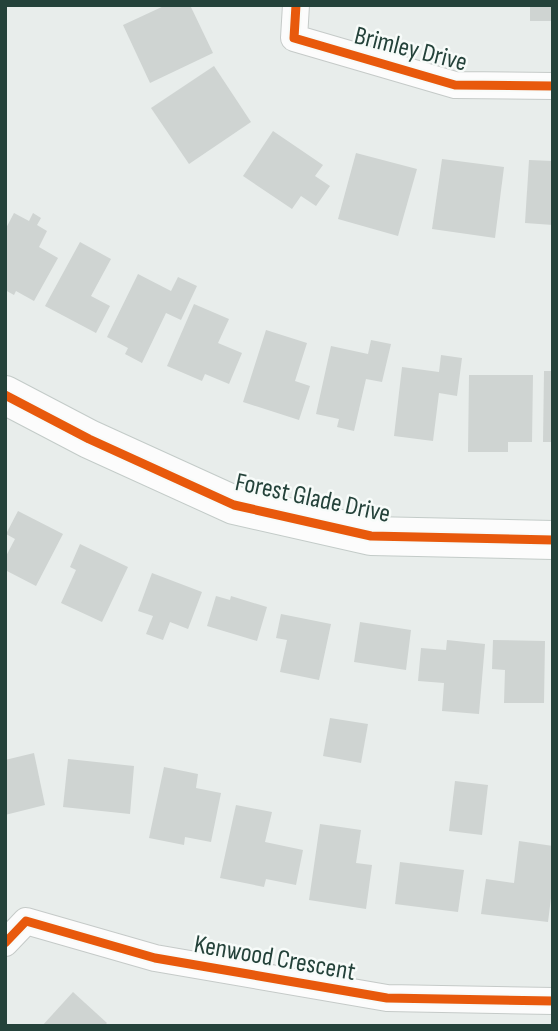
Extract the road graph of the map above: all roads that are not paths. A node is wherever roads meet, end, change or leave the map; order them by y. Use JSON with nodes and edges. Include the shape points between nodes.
{"nodes":[{"id":1,"x":296,"y":5,"type":"edge"},
{"id":2,"x":553,"y":86,"type":"edge"},
{"id":3,"x":5,"y":395,"type":"edge"},
{"id":4,"x":553,"y":540,"type":"edge"},
{"id":5,"x":5,"y":943,"type":"edge"},
{"id":6,"x":553,"y":1001,"type":"edge"}],
"edges":[{"from":1,"to":2,"type":"street","name":"Brimley Drive","via":[[294,38],[455,85]]},
{"from":3,"to":4,"type":"street","name":"Forest Glade Drive","via":[[234,506],[371,536]]},
{"from":5,"to":6,"type":"street","name":"Kenwood Crescent","via":[[26,921],[155,958],[387,998]]}]}
